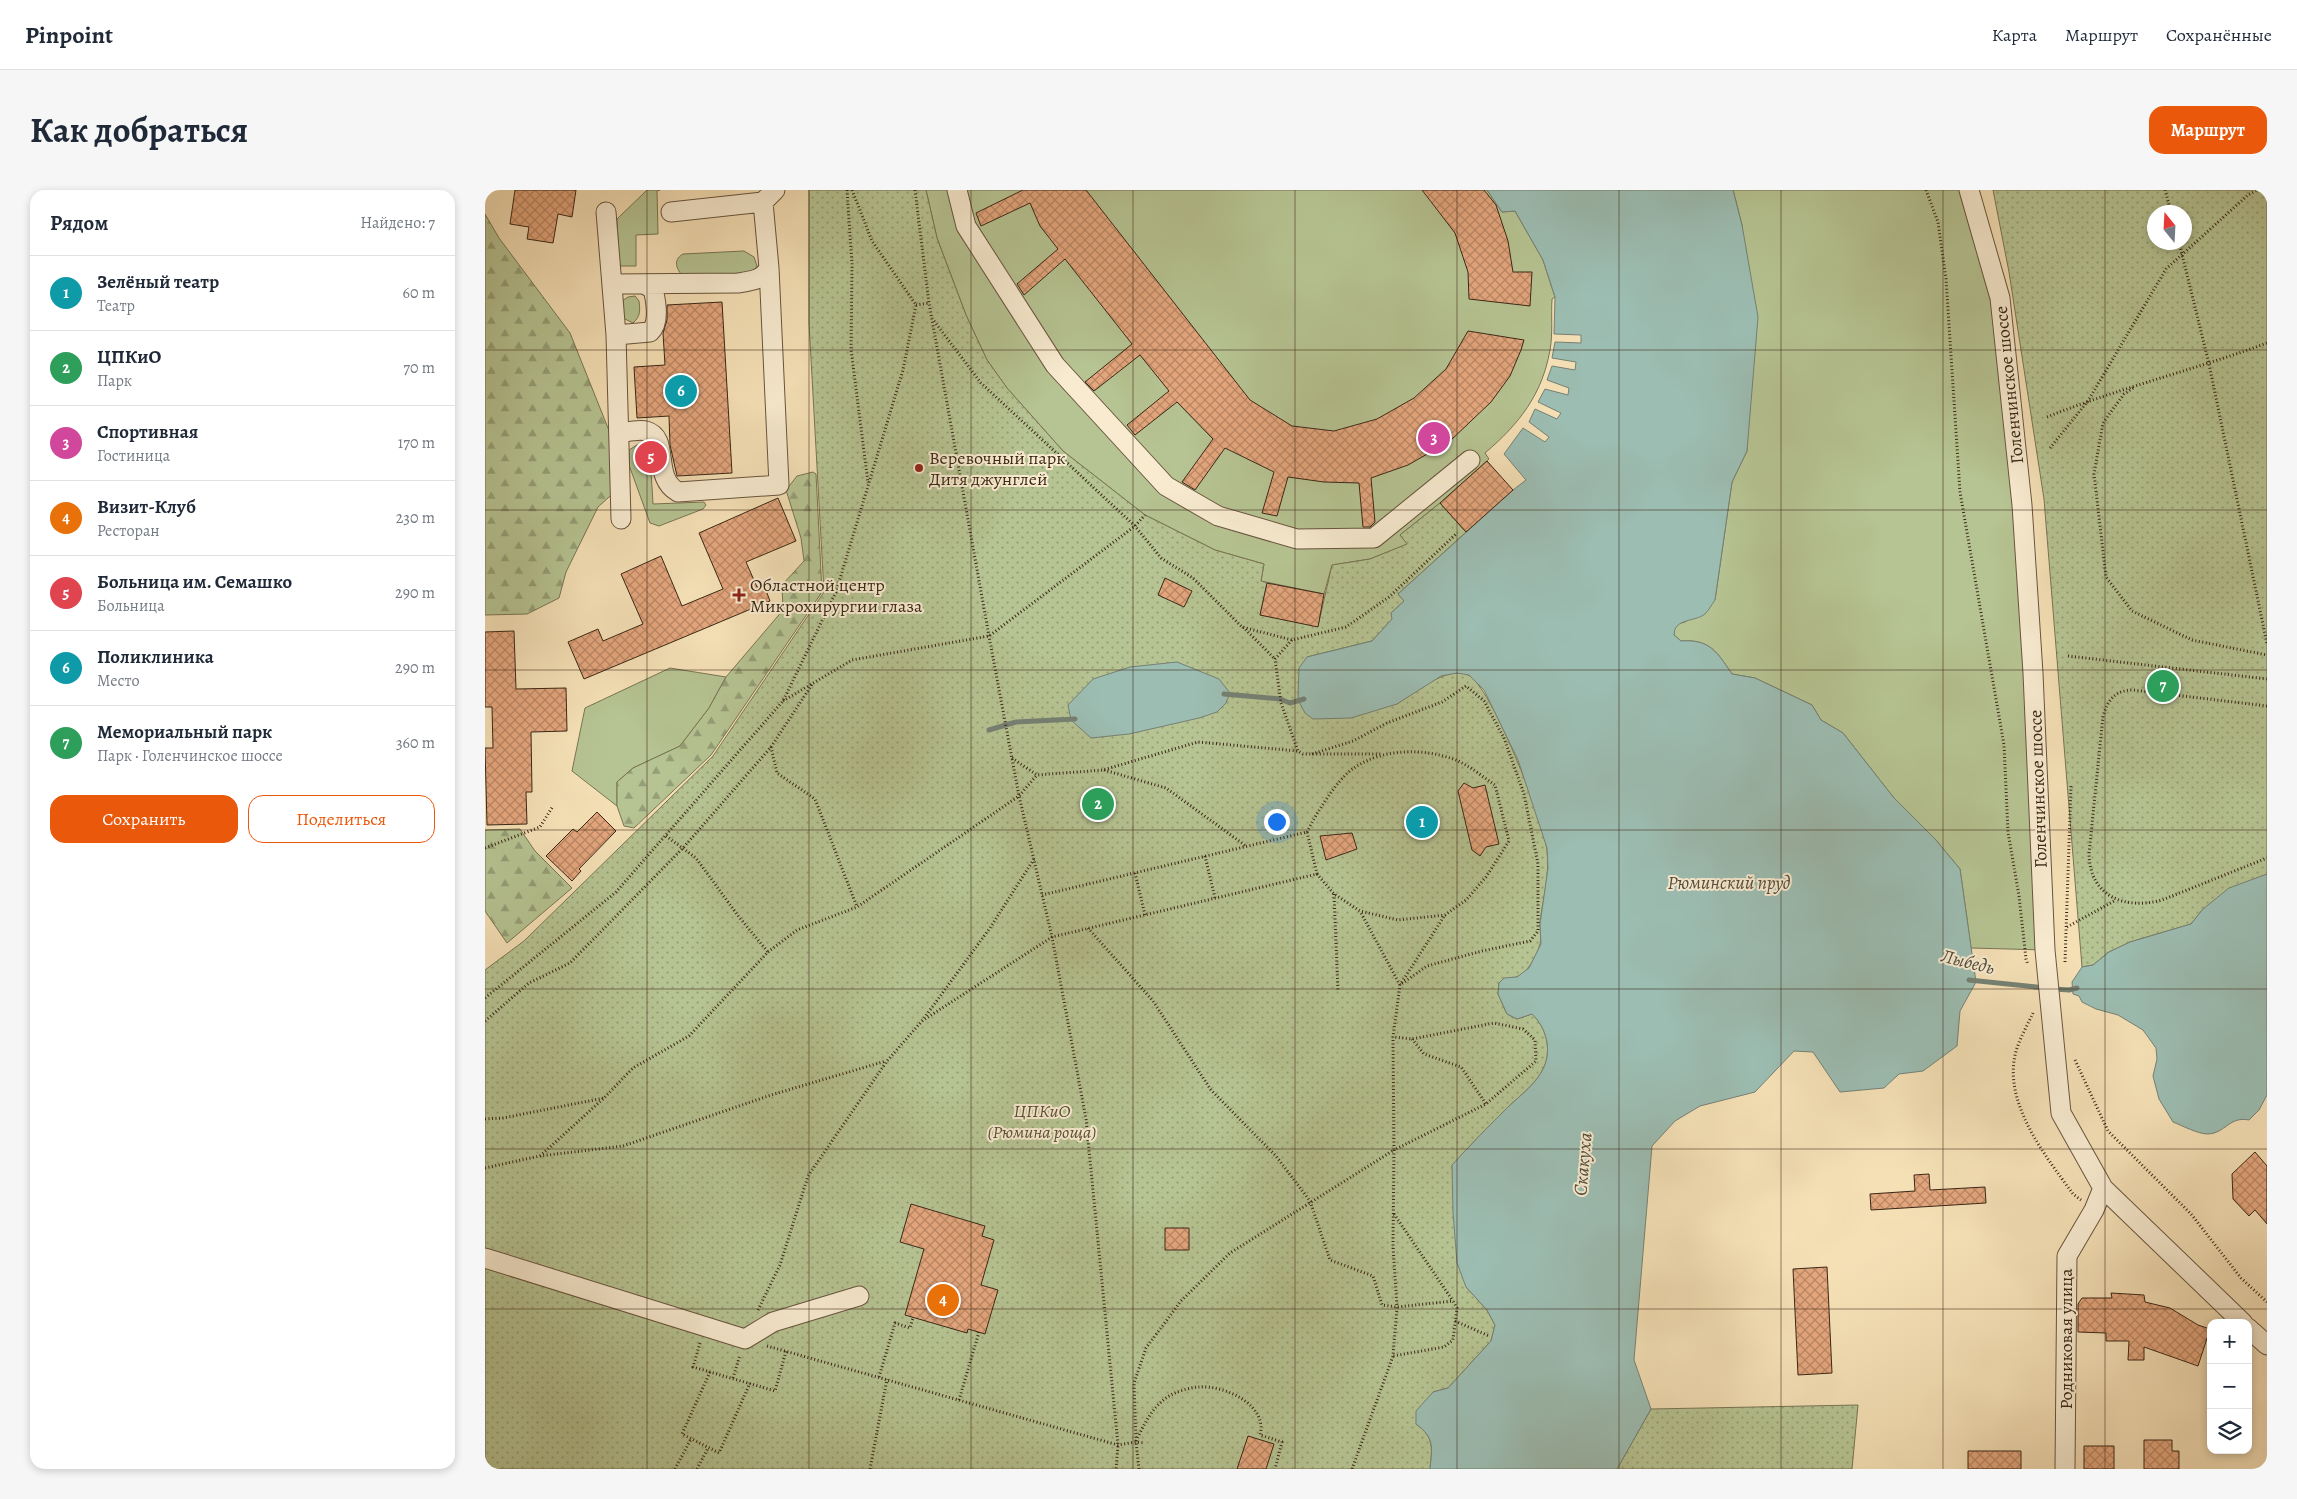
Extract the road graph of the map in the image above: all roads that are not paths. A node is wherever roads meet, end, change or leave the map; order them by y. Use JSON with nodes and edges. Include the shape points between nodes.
{"nodes":[{"id":1,"x":957,"y":190,"type":"edge"},
{"id":2,"x":1969,"y":190,"type":"edge"},
{"id":3,"x":769,"y":196,"type":"edge"},
{"id":4,"x":606,"y":212,"type":"dead end"},
{"id":5,"x":671,"y":212,"type":"dead end"},
{"id":6,"x":769,"y":268,"type":"junction"},
{"id":7,"x":612,"y":284,"type":"junction"},
{"id":8,"x":644,"y":284,"type":"junction"},
{"id":9,"x":616,"y":335,"type":"junction"},
{"id":10,"x":619,"y":433,"type":"junction"},
{"id":11,"x":1470,"y":460,"type":"dead end"},
{"id":12,"x":621,"y":519,"type":"dead end"},
{"id":13,"x":2103,"y":1188,"type":"junction"},
{"id":14,"x":485,"y":1258,"type":"edge"},
{"id":15,"x":859,"y":1296,"type":"dead end"},
{"id":16,"x":2239,"y":1319,"type":"edge"},
{"id":17,"x":2252,"y":1332,"type":"edge"},
{"id":18,"x":2267,"y":1345,"type":"edge"},
{"id":19,"x":2065,"y":1469,"type":"edge"}],
"edges":[{"from":1,"to":11,"type":"street","via":[[966,226],[1055,365],[1166,486],[1217,516],[1297,539],[1375,538]]},
{"from":2,"to":13,"type":"street","name":"Голенчинское шоссе","via":[[2000,298],[2022,505],[2030,611],[2039,976],[2049,1000],[2061,1113]]},
{"from":3,"to":5,"type":"street"},
{"from":3,"to":6,"type":"street"},
{"from":4,"to":7,"type":"street"},
{"from":6,"to":8,"type":"street","via":[[765,275],[739,283]]},
{"from":6,"to":10,"type":"street","via":[[779,485],[678,492],[664,481],[659,441],[654,436],[645,431]]},
{"from":7,"to":8,"type":"street"},
{"from":7,"to":9,"type":"street"},
{"from":8,"to":9,"type":"street","via":[[653,290],[655,296],[656,324],[650,332]]},
{"from":9,"to":10,"type":"street"},
{"from":10,"to":12,"type":"street"},
{"from":13,"to":16,"type":"street","name":"Голенчинское шоссе"},
{"from":13,"to":19,"type":"street","name":"Родниковая улица","via":[[2067,1256]]},
{"from":14,"to":15,"type":"street","via":[[745,1339],[773,1322]]},
{"from":17,"to":18,"type":"street"}]}
